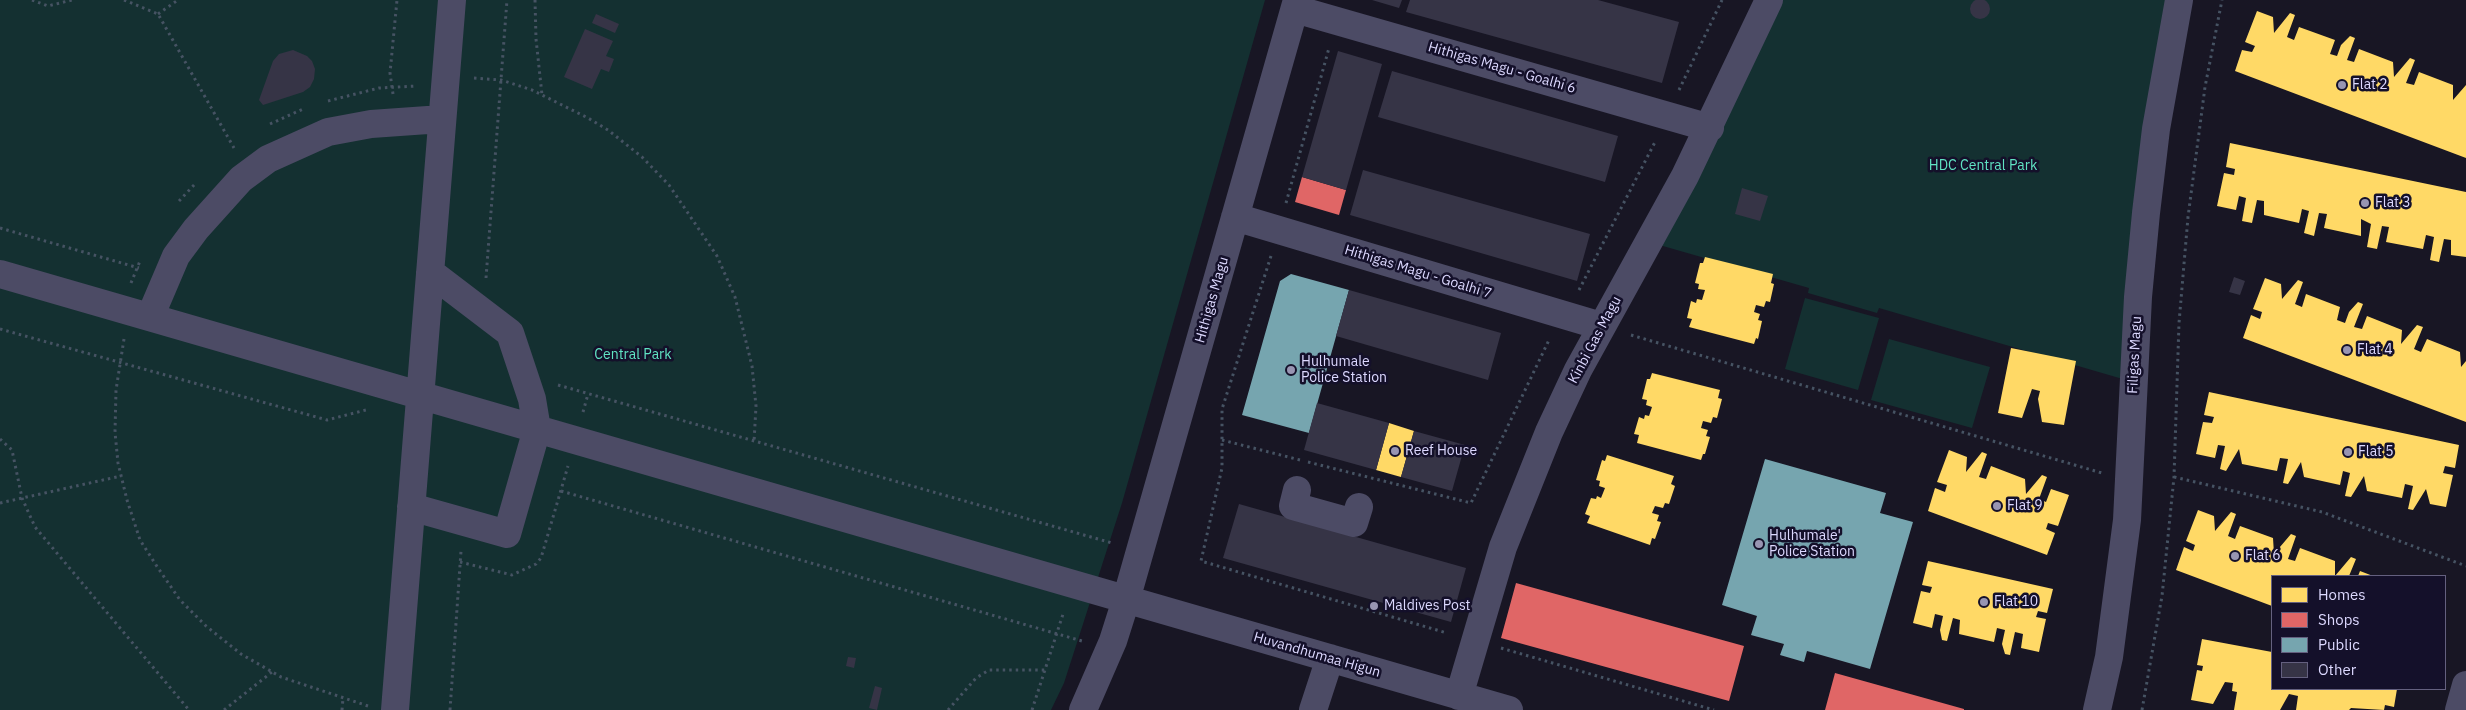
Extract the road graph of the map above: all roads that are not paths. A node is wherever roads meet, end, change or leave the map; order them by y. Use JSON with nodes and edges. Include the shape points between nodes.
{"nodes":[{"id":1,"x":452,"y":0,"type":"edge"},
{"id":2,"x":1769,"y":0,"type":"edge"},
{"id":3,"x":2179,"y":0,"type":"edge"},
{"id":4,"x":1296,"y":5,"type":"edge"},
{"id":5,"x":442,"y":119,"type":"junction"},
{"id":6,"x":1710,"y":128,"type":"junction"},
{"id":7,"x":1235,"y":217,"type":"junction"},
{"id":8,"x":430,"y":272,"type":"junction"},
{"id":9,"x":0,"y":274,"type":"edge"},
{"id":10,"x":139,"y":314,"type":"junction"},
{"id":11,"x":1602,"y":326,"type":"junction"},
{"id":12,"x":420,"y":396,"type":"junction"},
{"id":13,"x":537,"y":429,"type":"junction"},
{"id":14,"x":1297,"y":490,"type":"dead end"},
{"id":15,"x":412,"y":507,"type":"junction"},
{"id":16,"x":1359,"y":507,"type":"dead end"},
{"id":17,"x":1126,"y":600,"type":"junction"},
{"id":18,"x":1330,"y":658,"type":"junction"},
{"id":19,"x":2466,"y":685,"type":"edge"},
{"id":20,"x":1459,"y":696,"type":"junction"},
{"id":21,"x":384,"y":709,"type":"edge"},
{"id":22,"x":1083,"y":710,"type":"edge"},
{"id":23,"x":1313,"y":710,"type":"edge"},
{"id":24,"x":1509,"y":710,"type":"edge"},
{"id":25,"x":2097,"y":710,"type":"edge"},
{"id":26,"x":2459,"y":710,"type":"edge"}],
"edges":[{"from":1,"to":5,"type":"street"},
{"from":2,"to":6,"type":"street","name":"Kinbi Gas Magu"},
{"from":3,"to":25,"type":"street","name":"Filigas Magu","via":[[2156,129],[2146,212],[2138,297],[2130,481],[2119,588]]},
{"from":4,"to":6,"type":"street","name":"Hithigas Magu - Goalhi 6"},
{"from":4,"to":7,"type":"street","name":"Hithigas Magu"},
{"from":5,"to":8,"type":"street"},
{"from":5,"to":10,"type":"street","via":[[391,122],[328,132],[268,160],[241,179],[216,205],[176,256],[168,277]]},
{"from":6,"to":11,"type":"street","name":"Kinbi Gas Magu"},
{"from":7,"to":11,"type":"street","name":"Hithigas Magu - Goalhi 7"},
{"from":7,"to":17,"type":"street","name":"Hithigas Magu"},
{"from":8,"to":12,"type":"street"},
{"from":8,"to":13,"type":"street","via":[[510,333],[532,399]]},
{"from":9,"to":10,"type":"street","name":"Huvandhumaa Higun"},
{"from":10,"to":12,"type":"street","name":"Huvandhumaa Higun"},
{"from":11,"to":20,"type":"street","name":"Kinbi Gas Magu","via":[[1522,494]]},
{"from":12,"to":13,"type":"street","name":"Huvandhumaa Higun"},
{"from":12,"to":15,"type":"street"},
{"from":13,"to":15,"type":"street","via":[[507,534]]},
{"from":13,"to":17,"type":"street","name":"Huvandhumaa Higun"},
{"from":14,"to":16,"type":"street","via":[[1293,506],[1354,523]]},
{"from":15,"to":21,"type":"street"},
{"from":17,"to":18,"type":"street","name":"Huvandhumaa Higun"},
{"from":17,"to":22,"type":"street","name":"Hithigas Magu"},
{"from":18,"to":20,"type":"street","name":"Huvandhumaa Higun"},
{"from":18,"to":23,"type":"street"},
{"from":19,"to":26,"type":"street"},
{"from":20,"to":24,"type":"street","name":"Huvandhumaa Higun"}]}
